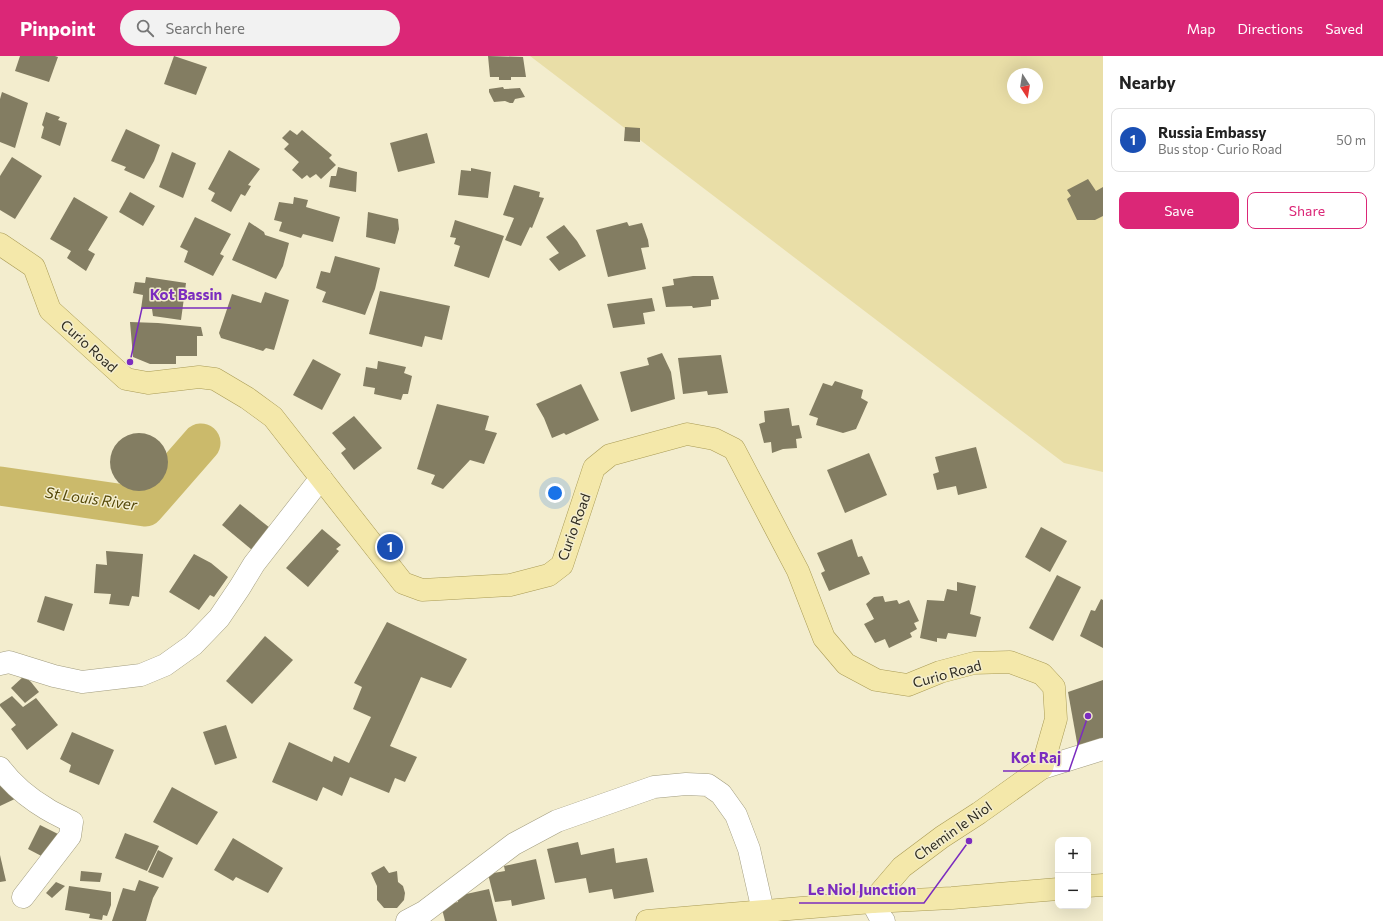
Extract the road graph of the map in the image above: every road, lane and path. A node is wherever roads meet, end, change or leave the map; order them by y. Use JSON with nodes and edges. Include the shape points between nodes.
{"nodes":[{"id":1,"x":0,"y":244,"type":"edge"},
{"id":2,"x":321,"y":478,"type":"junction"},
{"id":3,"x":0,"y":664,"type":"edge"},
{"id":4,"x":1103,"y":749,"type":"edge"},
{"id":5,"x":0,"y":768,"type":"edge"},
{"id":6,"x":1042,"y":768,"type":"junction"},
{"id":7,"x":1103,"y":885,"type":"edge"},
{"id":8,"x":1091,"y":886,"type":"edge"},
{"id":9,"x":1055,"y":889,"type":"edge"},
{"id":10,"x":23,"y":897,"type":"dead end"},
{"id":11,"x":872,"y":902,"type":"junction"},
{"id":12,"x":763,"y":911,"type":"junction"},
{"id":13,"x":407,"y":921,"type":"edge"},
{"id":14,"x":647,"y":921,"type":"edge"},
{"id":15,"x":884,"y":921,"type":"edge"}],
"edges":[{"from":1,"to":2,"type":"main road","name":"Curio Road","via":[[34,267],[50,310],[126,379],[148,383],[199,377],[215,379],[273,417]]},
{"from":2,"to":3,"type":"street","via":[[254,564],[219,618],[193,645],[165,665],[141,675],[82,682],[8,662]]},
{"from":2,"to":6,"type":"main road","name":"Curio Road","via":[[403,583],[422,590],[510,585],[549,575],[562,564],[594,468],[610,455],[687,434],[714,439],[734,448],[798,571],[824,638],[846,664],[876,680],[908,685],[940,672],[974,663],[1010,662],[1042,674],[1054,687],[1056,719]]},
{"from":4,"to":6,"type":"street"},
{"from":5,"to":10,"type":"street","via":[[28,796],[72,822],[70,836]]},
{"from":6,"to":11,"type":"main road","name":"Chemin le Niol","via":[[902,867]]},
{"from":7,"to":8,"type":"main road"},
{"from":9,"to":11,"type":"main road"},
{"from":11,"to":12,"type":"main road"},
{"from":11,"to":15,"type":"street"},
{"from":12,"to":13,"type":"street","via":[[749,848],[736,815],[721,794],[708,785],[686,784],[654,787],[557,821],[514,844],[424,912]]},
{"from":12,"to":14,"type":"main road"}]}
